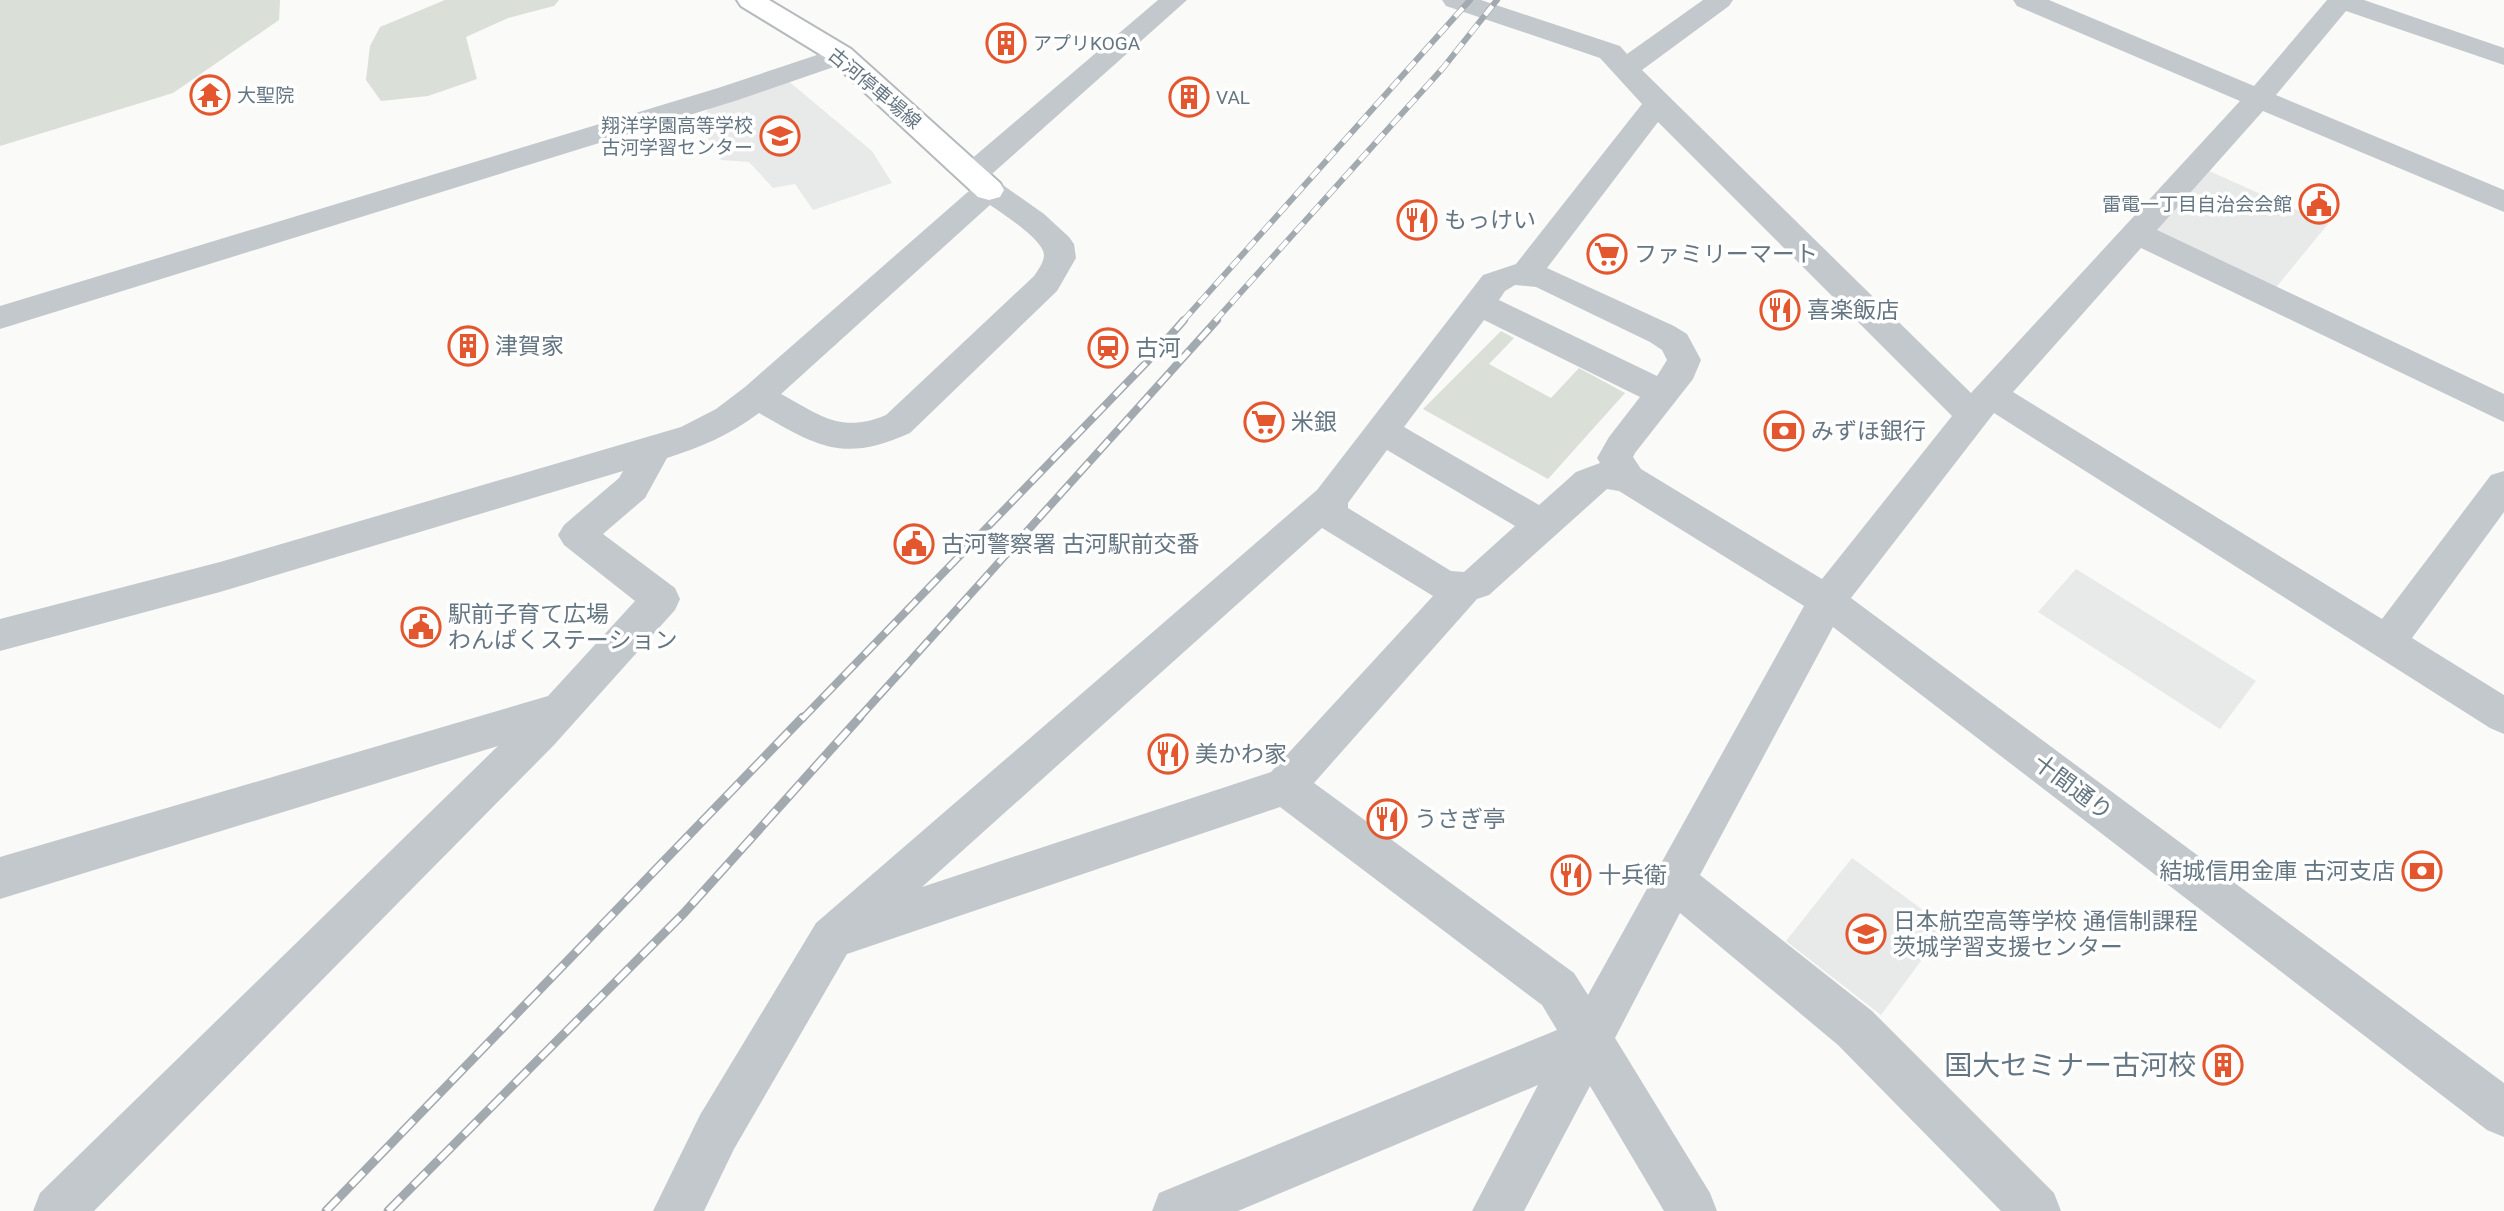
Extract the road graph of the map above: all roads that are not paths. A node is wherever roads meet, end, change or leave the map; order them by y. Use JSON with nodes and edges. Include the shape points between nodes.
{"nodes":[{"id":1,"x":750,"y":0,"type":"edge"},
{"id":2,"x":1174,"y":0,"type":"edge"},
{"id":3,"x":1455,"y":0,"type":"edge"},
{"id":4,"x":1720,"y":0,"type":"edge"},
{"id":5,"x":2026,"y":0,"type":"edge"},
{"id":6,"x":2341,"y":0,"type":"edge"},
{"id":7,"x":841,"y":55,"type":"junction"},
{"id":8,"x":2504,"y":57,"type":"edge"},
{"id":9,"x":1625,"y":69,"type":"junction"},
{"id":10,"x":2259,"y":98,"type":"junction"},
{"id":11,"x":1657,"y":104,"type":"junction"},
{"id":12,"x":981,"y":182,"type":"junction"},
{"id":13,"x":2504,"y":202,"type":"edge"},
{"id":14,"x":2136,"y":233,"type":"junction"},
{"id":15,"x":1525,"y":274,"type":"junction"},
{"id":16,"x":1478,"y":303,"type":"junction"},
{"id":17,"x":0,"y":318,"type":"edge"},
{"id":18,"x":1663,"y":394,"type":"junction"},
{"id":19,"x":757,"y":396,"type":"junction"},
{"id":20,"x":1981,"y":404,"type":"junction"},
{"id":21,"x":2504,"y":409,"type":"edge"},
{"id":22,"x":1381,"y":430,"type":"junction"},
{"id":23,"x":653,"y":449,"type":"junction"},
{"id":24,"x":1628,"y":479,"type":"junction"},
{"id":25,"x":2504,"y":485,"type":"edge"},
{"id":26,"x":1331,"y":500,"type":"junction"},
{"id":27,"x":1542,"y":524,"type":"junction"},
{"id":28,"x":1463,"y":589,"type":"junction"},
{"id":29,"x":1827,"y":601,"type":"junction"},
{"id":30,"x":0,"y":635,"type":"edge"},
{"id":31,"x":2386,"y":642,"type":"junction"},
{"id":32,"x":560,"y":710,"type":"junction"},
{"id":33,"x":2504,"y":716,"type":"edge"},
{"id":34,"x":1285,"y":786,"type":"junction"},
{"id":35,"x":0,"y":878,"type":"edge"},
{"id":36,"x":1674,"y":881,"type":"junction"},
{"id":37,"x":832,"y":938,"type":"junction"},
{"id":38,"x":1590,"y":1040,"type":"junction"},
{"id":39,"x":2499,"y":1096,"type":"edge"},
{"id":40,"x":58,"y":1211,"type":"edge"},
{"id":41,"x":678,"y":1211,"type":"edge"},
{"id":42,"x":1177,"y":1211,"type":"edge"},
{"id":43,"x":1497,"y":1211,"type":"edge"},
{"id":44,"x":1692,"y":1211,"type":"edge"},
{"id":45,"x":2036,"y":1211,"type":"edge"}],
"edges":[{"from":1,"to":7,"type":"main road","name":"古河停車場線"},
{"from":2,"to":12,"type":"street"},
{"from":3,"to":9,"type":"street","via":[[1610,52]]},
{"from":4,"to":9,"type":"street"},
{"from":5,"to":10,"type":"street"},
{"from":6,"to":8,"type":"street"},
{"from":6,"to":10,"type":"street"},
{"from":7,"to":12,"type":"main road","name":"古河停車場線"},
{"from":7,"to":17,"type":"street"},
{"from":9,"to":11,"type":"street"},
{"from":10,"to":13,"type":"street"},
{"from":10,"to":14,"type":"street"},
{"from":11,"to":15,"type":"street"},
{"from":11,"to":20,"type":"street"},
{"from":12,"to":19,"type":"street"},
{"from":12,"to":19,"type":"street","via":[[1058,244],[1060,258],[1046,283],[898,424],[877,435],[844,439],[828,435]]},
{"from":14,"to":20,"type":"street"},
{"from":14,"to":21,"type":"street"},
{"from":15,"to":16,"type":"street","via":[[1501,277]]},
{"from":15,"to":18,"type":"street","via":[[1545,278],[1675,342],[1684,360]]},
{"from":16,"to":18,"type":"street"},
{"from":16,"to":22,"type":"street"},
{"from":18,"to":24,"type":"street","via":[[1615,458]]},
{"from":19,"to":23,"type":"street","via":[[692,437]]},
{"from":20,"to":29,"type":"street"},
{"from":20,"to":31,"type":"street"},
{"from":22,"to":26,"type":"street"},
{"from":22,"to":27,"type":"street"},
{"from":23,"to":30,"type":"street","via":[[219,577]]},
{"from":23,"to":32,"type":"street","via":[[632,488],[577,535],[661,599]]},
{"from":24,"to":27,"type":"street","via":[[1604,475],[1589,482]]},
{"from":24,"to":29,"type":"street","name":"十間通り"},
{"from":25,"to":31,"type":"street"},
{"from":26,"to":28,"type":"street","via":[[1335,518],[1438,582]]},
{"from":26,"to":37,"type":"street"},
{"from":27,"to":28,"type":"street","via":[[1476,584]]},
{"from":28,"to":34,"type":"street"},
{"from":29,"to":36,"type":"street"},
{"from":29,"to":39,"type":"street","name":"十間通り"},
{"from":31,"to":33,"type":"street"},
{"from":32,"to":35,"type":"street"},
{"from":32,"to":40,"type":"street"},
{"from":34,"to":37,"type":"street"},
{"from":34,"to":38,"type":"street","via":[[1558,989]]},
{"from":36,"to":38,"type":"street"},
{"from":36,"to":45,"type":"street","via":[[1855,1028]]},
{"from":37,"to":41,"type":"street","via":[[717,1132]]},
{"from":38,"to":42,"type":"street"},
{"from":38,"to":43,"type":"street"},
{"from":38,"to":44,"type":"street"}]}
